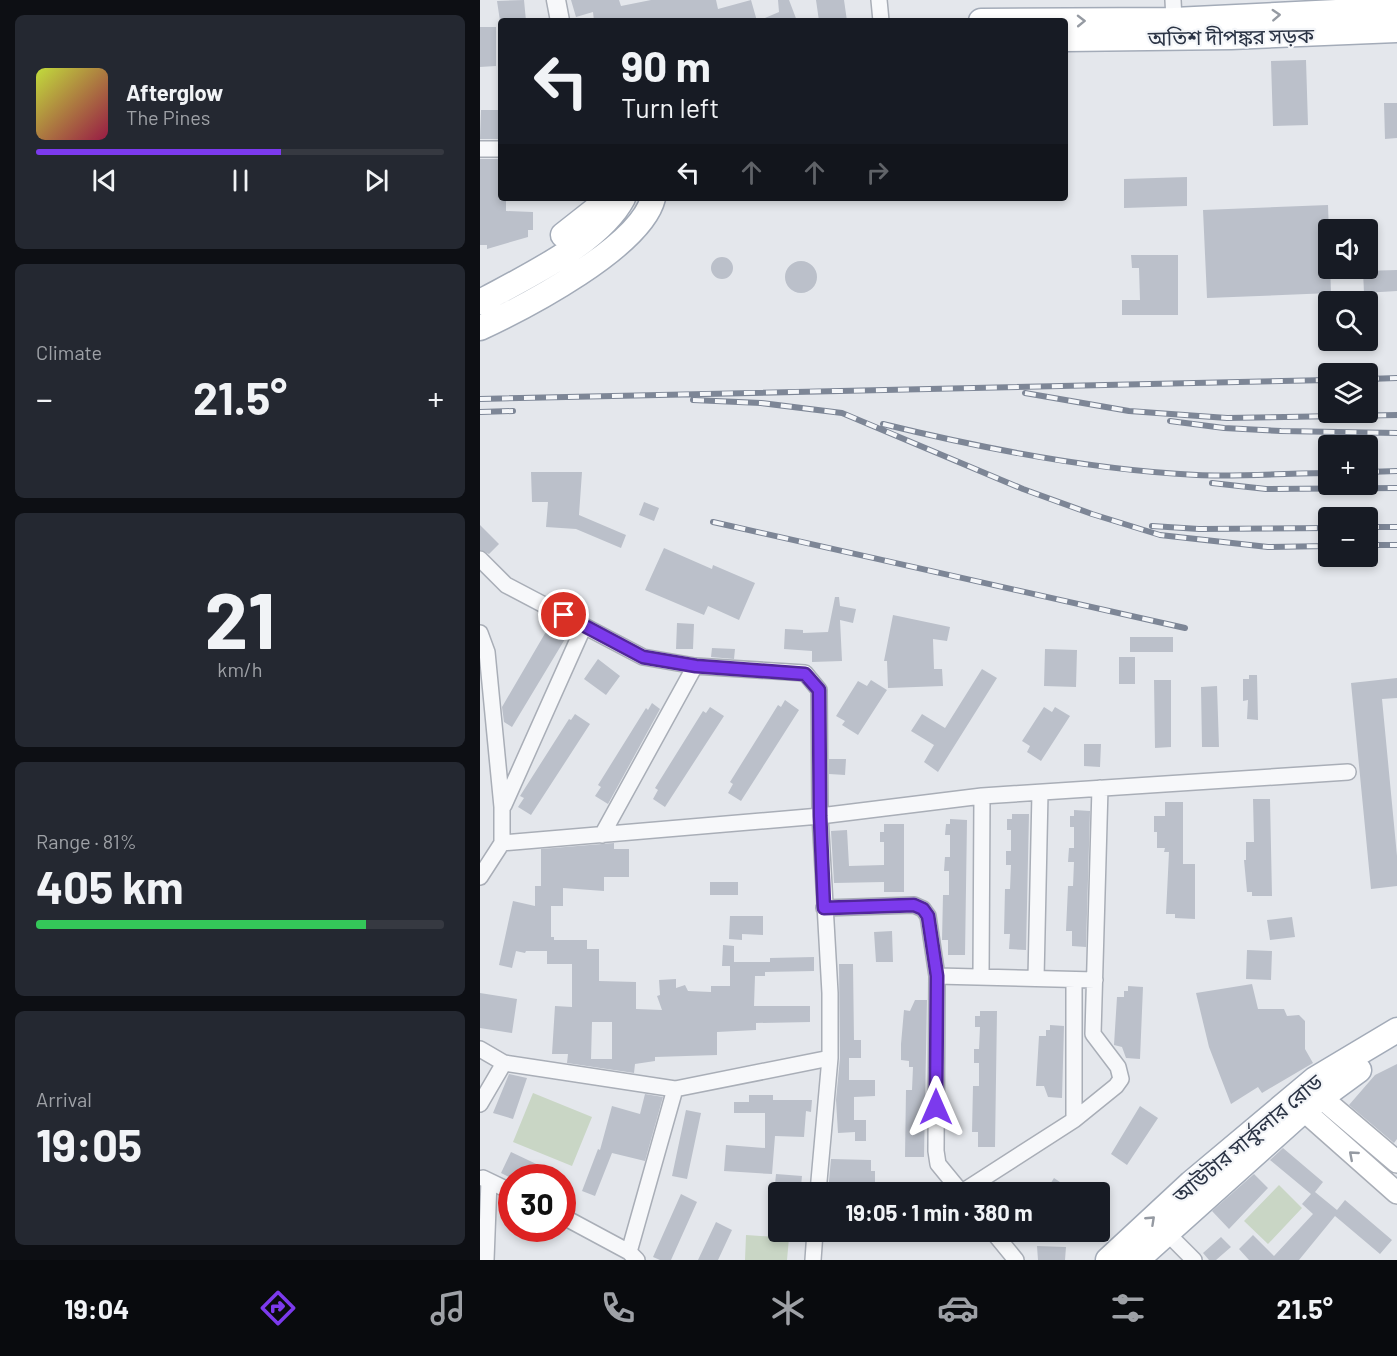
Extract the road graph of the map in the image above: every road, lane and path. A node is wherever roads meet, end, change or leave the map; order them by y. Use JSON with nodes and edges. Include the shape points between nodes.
{"nodes":[{"id":1,"x":556,"y":0,"type":"edge"},
{"id":2,"x":879,"y":0,"type":"edge"},
{"id":3,"x":1395,"y":0,"type":"edge"},
{"id":4,"x":1397,"y":9,"type":"edge"},
{"id":5,"x":1174,"y":10,"type":"edge"},
{"id":6,"x":1397,"y":14,"type":"edge"},
{"id":7,"x":559,"y":18,"type":"edge"},
{"id":8,"x":881,"y":18,"type":"edge"},
{"id":9,"x":1034,"y":18,"type":"edge"},
{"id":10,"x":1397,"y":30,"type":"edge"},
{"id":11,"x":1068,"y":39,"type":"edge"},
{"id":12,"x":480,"y":149,"type":"edge"},
{"id":13,"x":498,"y":149,"type":"edge"},
{"id":14,"x":627,"y":202,"type":"edge"},
{"id":15,"x":480,"y":287,"type":"edge"},
{"id":16,"x":480,"y":302,"type":"edge"},
{"id":17,"x":480,"y":318,"type":"edge"},
{"id":18,"x":480,"y":328,"type":"edge"},
{"id":19,"x":480,"y":559,"type":"edge"},
{"id":20,"x":584,"y":626,"type":"junction"},
{"id":21,"x":480,"y":633,"type":"edge"},
{"id":22,"x":696,"y":666,"type":"junction"},
{"id":23,"x":1348,"y":772,"type":"dead end"},
{"id":24,"x":1100,"y":788,"type":"junction"},
{"id":25,"x":1040,"y":793,"type":"junction"},
{"id":26,"x":982,"y":796,"type":"junction"},
{"id":27,"x":502,"y":807,"type":"junction"},
{"id":28,"x":820,"y":816,"type":"junction"},
{"id":29,"x":602,"y":835,"type":"junction"},
{"id":30,"x":502,"y":843,"type":"junction"},
{"id":31,"x":480,"y":877,"type":"edge"},
{"id":32,"x":824,"y":908,"type":"junction"},
{"id":33,"x":937,"y":976,"type":"junction"},
{"id":34,"x":981,"y":977,"type":"junction"},
{"id":35,"x":1036,"y":978,"type":"junction"},
{"id":36,"x":1074,"y":980,"type":"junction"},
{"id":37,"x":1095,"y":980,"type":"junction"},
{"id":38,"x":1397,"y":1030,"type":"edge"},
{"id":39,"x":1397,"y":1047,"type":"edge"},
{"id":40,"x":480,"y":1049,"type":"edge"},
{"id":41,"x":830,"y":1058,"type":"junction"},
{"id":42,"x":504,"y":1063,"type":"junction"},
{"id":43,"x":675,"y":1089,"type":"junction"},
{"id":44,"x":1305,"y":1098,"type":"junction"},
{"id":45,"x":480,"y":1104,"type":"edge"},
{"id":46,"x":1074,"y":1120,"type":"junction"},
{"id":47,"x":1397,"y":1162,"type":"edge"},
{"id":48,"x":484,"y":1179,"type":"edge"},
{"id":49,"x":819,"y":1182,"type":"edge"},
{"id":50,"x":953,"y":1182,"type":"edge"},
{"id":51,"x":977,"y":1182,"type":"edge"},
{"id":52,"x":498,"y":1186,"type":"edge"},
{"id":53,"x":1397,"y":1193,"type":"edge"},
{"id":54,"x":576,"y":1224,"type":"edge"},
{"id":55,"x":1167,"y":1233,"type":"junction"},
{"id":56,"x":814,"y":1242,"type":"edge"},
{"id":57,"x":1001,"y":1242,"type":"edge"},
{"id":58,"x":633,"y":1256,"type":"edge"},
{"id":59,"x":486,"y":1260,"type":"edge"},
{"id":60,"x":813,"y":1260,"type":"edge"},
{"id":61,"x":1016,"y":1260,"type":"edge"},
{"id":62,"x":1108,"y":1260,"type":"edge"},
{"id":63,"x":1137,"y":1260,"type":"edge"},
{"id":64,"x":1194,"y":1260,"type":"edge"}],
"edges":[{"from":1,"to":7,"type":"street"},
{"from":2,"to":8,"type":"street"},
{"from":3,"to":4,"type":"street"},
{"from":5,"to":4,"type":"main road","name":"অতিশ দীপঙ্কর সড়ক","one_way":true},
{"from":4,"to":6,"type":"main road"},
{"from":9,"to":5,"type":"main road","name":"অতিশ দীপঙ্কর সড়ক","one_way":true},
{"from":10,"to":11,"type":"main road","name":"অতিশ দীপঙ্কর সড়ক","via":[[1231,38]]},
{"from":12,"to":13,"type":"street"},
{"from":14,"to":15,"type":"main road"},
{"from":14,"to":16,"type":"main road","via":[[575,245]]},
{"from":14,"to":17,"type":"main road","via":[[604,241],[576,262]]},
{"from":14,"to":18,"type":"main road","via":[[650,210],[622,242],[571,278]]},
{"from":19,"to":20,"type":"street","via":[[506,585]]},
{"from":20,"to":22,"type":"street","via":[[643,657]]},
{"from":20,"to":27,"type":"street"},
{"from":21,"to":27,"type":"street","via":[[487,652]]},
{"from":22,"to":28,"type":"street","via":[[805,674],[813,680],[819,690]]},
{"from":22,"to":29,"type":"street"},
{"from":23,"to":24,"type":"street"},
{"from":24,"to":25,"type":"street"},
{"from":24,"to":37,"type":"street"},
{"from":25,"to":26,"type":"street"},
{"from":25,"to":35,"type":"street"},
{"from":26,"to":28,"type":"street"},
{"from":26,"to":34,"type":"street"},
{"from":27,"to":30,"type":"street"},
{"from":28,"to":29,"type":"street"},
{"from":28,"to":32,"type":"street"},
{"from":29,"to":30,"type":"street"},
{"from":30,"to":31,"type":"street"},
{"from":32,"to":33,"type":"street","via":[[914,905],[923,909],[928,916]]},
{"from":32,"to":41,"type":"street"},
{"from":33,"to":34,"type":"street"},
{"from":33,"to":50,"type":"street","via":[[936,1151],[938,1164]]},
{"from":34,"to":35,"type":"street"},
{"from":35,"to":36,"type":"street"},
{"from":36,"to":37,"type":"street"},
{"from":36,"to":46,"type":"street"},
{"from":37,"to":46,"type":"street","via":[[1093,1034],[1118,1067],[1121,1079]]},
{"from":38,"to":44,"type":"main road","name":"আউটার সার্কুলার রোড"},
{"from":39,"to":44,"type":"main road","name":"আউটার সার্কুলার রোড"},
{"from":40,"to":42,"type":"street"},
{"from":41,"to":43,"type":"street"},
{"from":41,"to":49,"type":"street"},
{"from":42,"to":43,"type":"street"},
{"from":42,"to":45,"type":"street"},
{"from":43,"to":58,"type":"street"},
{"from":44,"to":47,"type":"main road"},
{"from":53,"to":44,"type":"main road","one_way":true},
{"from":44,"to":55,"type":"main road","name":"আউটার সার্কুলার রোড"},
{"from":62,"to":44,"type":"main road","name":"আউটার সার্কুলার রোড","one_way":true,"via":[[1191,1183]]},
{"from":46,"to":51,"type":"street"},
{"from":48,"to":52,"type":"street"},
{"from":48,"to":59,"type":"street"},
{"from":54,"to":58,"type":"street"},
{"from":55,"to":63,"type":"main road","name":"আউটার সার্কুলার রোড"},
{"from":55,"to":64,"type":"street"},
{"from":56,"to":60,"type":"street"},
{"from":57,"to":61,"type":"street"}]}
